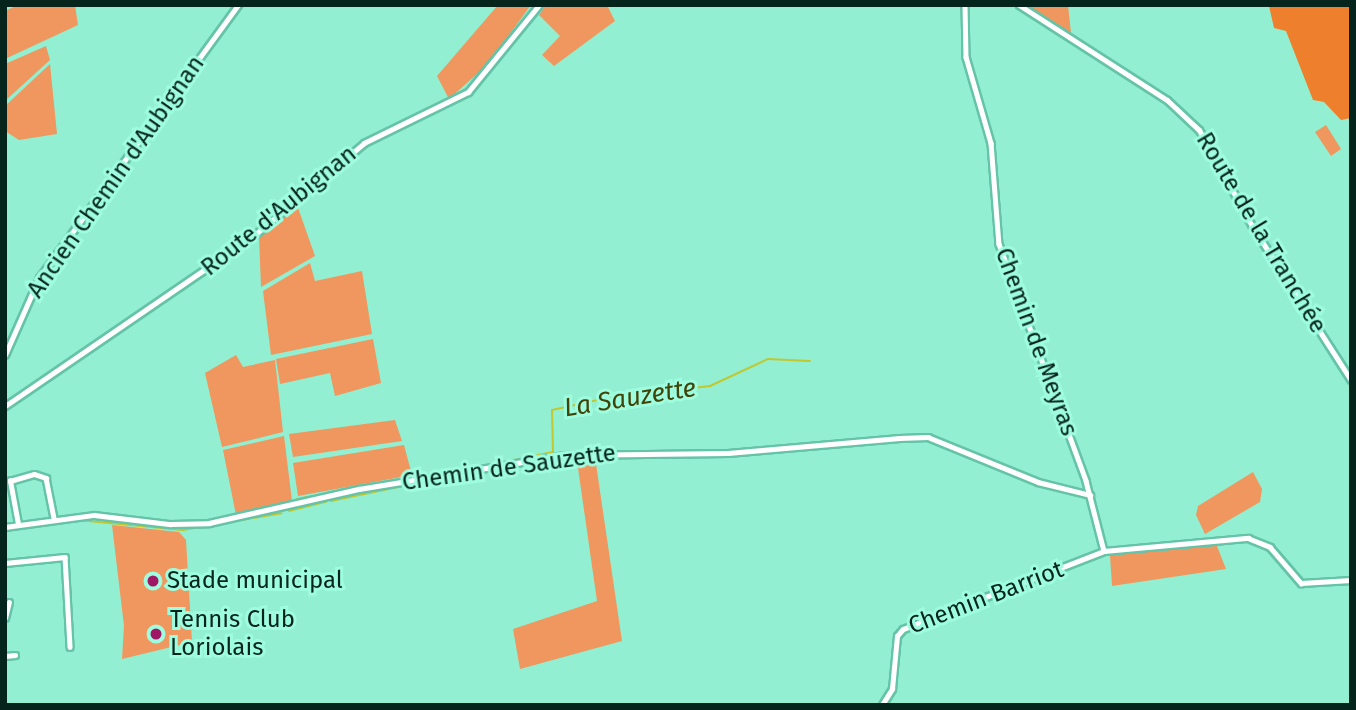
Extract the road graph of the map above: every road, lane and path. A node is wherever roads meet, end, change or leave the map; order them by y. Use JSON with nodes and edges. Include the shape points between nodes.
{"nodes":[{"id":1,"x":238,"y":5,"type":"edge"},
{"id":2,"x":539,"y":5,"type":"edge"},
{"id":3,"x":965,"y":5,"type":"edge"},
{"id":4,"x":1019,"y":5,"type":"edge"},
{"id":5,"x":5,"y":355,"type":"edge"},
{"id":6,"x":1351,"y":380,"type":"edge"},
{"id":7,"x":5,"y":405,"type":"edge"},
{"id":8,"x":1090,"y":495,"type":"junction"},
{"id":9,"x":54,"y":518,"type":"junction"},
{"id":10,"x":18,"y":524,"type":"junction"},
{"id":11,"x":5,"y":527,"type":"edge"},
{"id":12,"x":1104,"y":551,"type":"junction"},
{"id":13,"x":5,"y":563,"type":"edge"},
{"id":14,"x":1351,"y":580,"type":"edge"},
{"id":15,"x":9,"y":602,"type":"dead end"},
{"id":16,"x":5,"y":618,"type":"edge"},
{"id":17,"x":70,"y":647,"type":"dead end"},
{"id":18,"x":15,"y":655,"type":"dead end"},
{"id":19,"x":5,"y":656,"type":"edge"},
{"id":20,"x":883,"y":705,"type":"edge"}],
"edges":[{"from":1,"to":5,"type":"street","name":"Ancien Chemin d'Aubignan","via":[[39,278]]},
{"from":2,"to":7,"type":"street","name":"Route d'Aubignan","via":[[468,92],[364,143],[252,237]]},
{"from":3,"to":8,"type":"street","name":"Chemin de Meyras","via":[[966,57],[990,143],[999,244]]},
{"from":4,"to":6,"type":"street","name":"Route de la Tranchée","via":[[1167,100],[1199,130],[1252,226]]},
{"from":8,"to":9,"type":"street","name":"Chemin de Sauzette","via":[[1038,482],[919,437],[835,440],[728,453],[564,456],[359,489],[209,523],[170,524],[94,515]]},
{"from":8,"to":12,"type":"street","name":"Chemin de Meyras"},
{"from":9,"to":10,"type":"street","name":"Chemin de Sauzette"},
{"from":9,"to":10,"type":"street","via":[[46,478],[34,474],[10,481]]},
{"from":10,"to":11,"type":"street","name":"Chemin de Sauzette"},
{"from":12,"to":14,"type":"street","via":[[1248,538],[1270,547],[1301,583]]},
{"from":12,"to":20,"type":"street","name":"Chemin Barriot","via":[[903,629],[897,636],[892,689]]},
{"from":13,"to":17,"type":"street","via":[[65,557]]},
{"from":15,"to":16,"type":"street"},
{"from":18,"to":19,"type":"street"}]}
